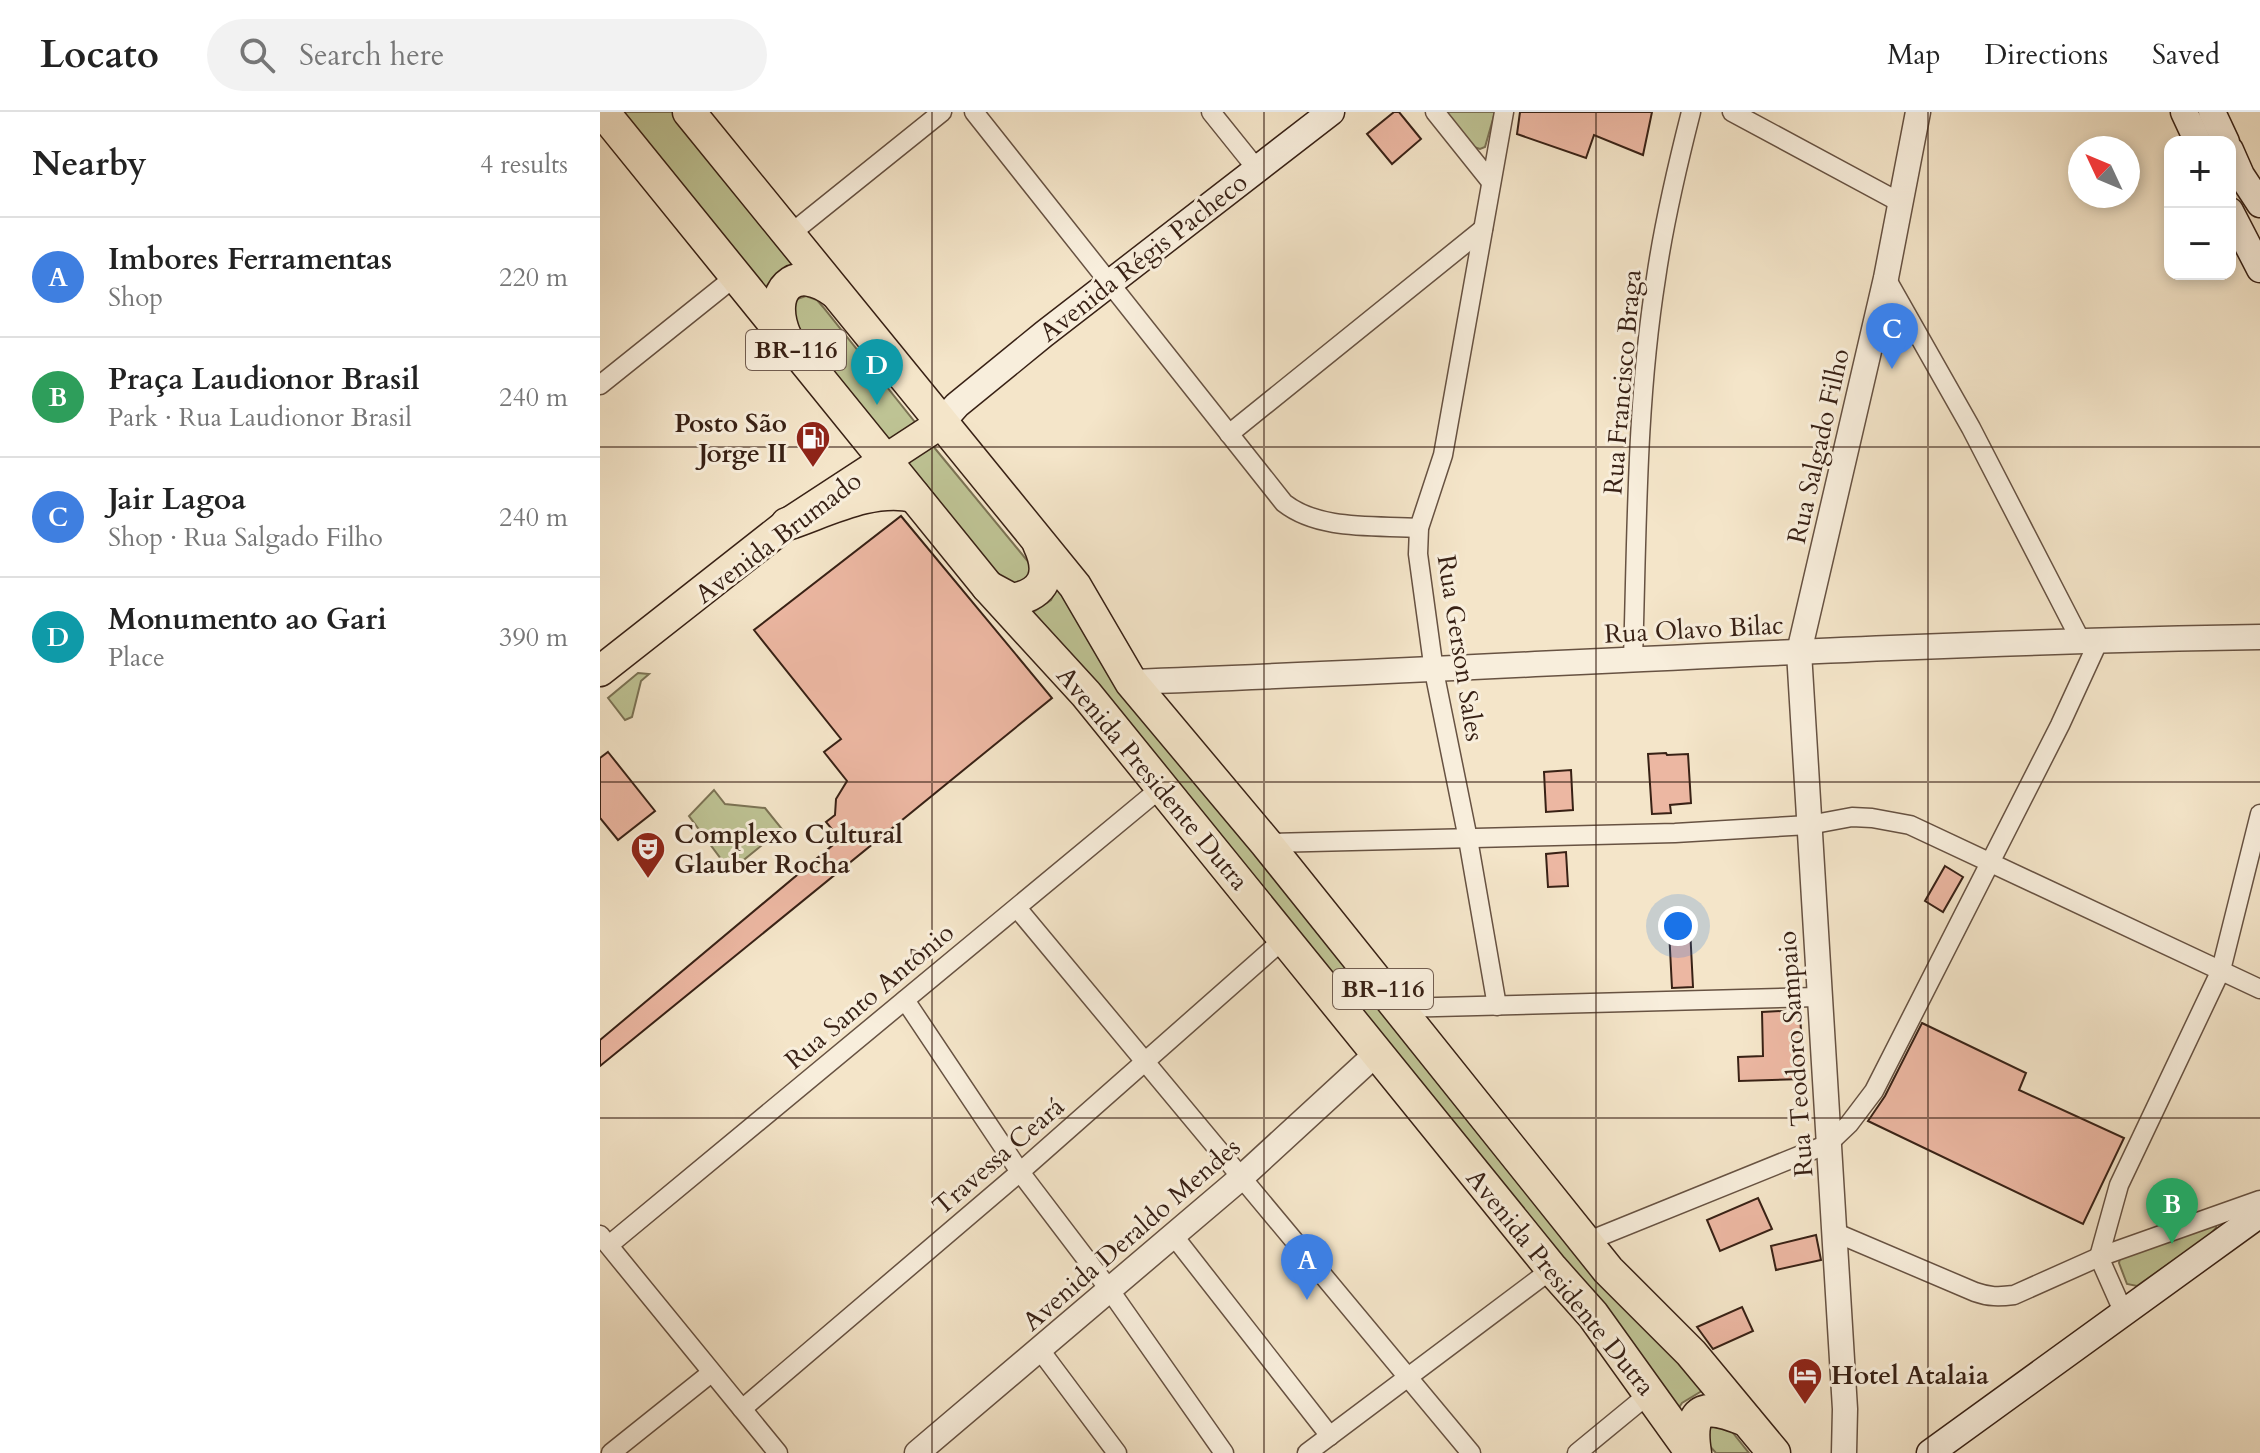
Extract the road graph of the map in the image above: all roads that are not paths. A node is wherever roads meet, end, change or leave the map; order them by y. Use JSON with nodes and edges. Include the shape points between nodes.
{"nodes":[{"id":1,"x":603,"y":112,"type":"edge"},
{"id":2,"x":689,"y":112,"type":"edge"},
{"id":3,"x":942,"y":112,"type":"edge"},
{"id":4,"x":974,"y":112,"type":"edge"},
{"id":5,"x":1211,"y":112,"type":"edge"},
{"id":6,"x":1331,"y":112,"type":"edge"},
{"id":7,"x":1435,"y":112,"type":"edge"},
{"id":8,"x":1504,"y":112,"type":"edge"},
{"id":9,"x":1691,"y":112,"type":"edge"},
{"id":10,"x":1732,"y":112,"type":"edge"},
{"id":11,"x":1918,"y":112,"type":"edge"},
{"id":12,"x":2184,"y":112,"type":"edge"},
{"id":13,"x":2212,"y":112,"type":"edge"},
{"id":14,"x":1759,"y":119,"type":"edge"},
{"id":15,"x":2195,"y":136,"type":"edge"},
{"id":16,"x":2223,"y":136,"type":"edge"},
{"id":17,"x":2236,"y":164,"type":"edge"},
{"id":18,"x":1256,"y":168,"type":"junction"},
{"id":19,"x":1491,"y":182,"type":"junction"},
{"id":20,"x":1901,"y":203,"type":"junction"},
{"id":21,"x":2260,"y":204,"type":"edge"},
{"id":22,"x":2260,"y":210,"type":"edge"},
{"id":23,"x":2236,"y":217,"type":"edge"},
{"id":24,"x":2236,"y":224,"type":"edge"},
{"id":25,"x":1483,"y":229,"type":"junction"},
{"id":26,"x":789,"y":235,"type":"junction"},
{"id":27,"x":2260,"y":269,"type":"edge"},
{"id":28,"x":736,"y":276,"type":"junction"},
{"id":29,"x":1886,"y":278,"type":"junction"},
{"id":30,"x":1109,"y":284,"type":"junction"},
{"id":31,"x":835,"y":292,"type":"junction"},
{"id":32,"x":785,"y":336,"type":"junction"},
{"id":33,"x":600,"y":385,"type":"edge"},
{"id":34,"x":949,"y":414,"type":"junction"},
{"id":35,"x":1229,"y":434,"type":"junction"},
{"id":36,"x":884,"y":458,"type":"junction"},
{"id":37,"x":914,"y":496,"type":"junction"},
{"id":38,"x":787,"y":524,"type":"junction"},
{"id":39,"x":1419,"y":528,"type":"junction"},
{"id":40,"x":1039,"y":544,"type":"junction"},
{"id":41,"x":988,"y":587,"type":"junction"},
{"id":42,"x":2260,"y":637,"type":"edge"},
{"id":43,"x":2090,"y":640,"type":"junction"},
{"id":44,"x":1799,"y":652,"type":"junction"},
{"id":45,"x":1633,"y":659,"type":"junction"},
{"id":46,"x":600,"y":671,"type":"edge"},
{"id":47,"x":1434,"y":671,"type":"junction"},
{"id":48,"x":1131,"y":682,"type":"junction"},
{"id":49,"x":1162,"y":787,"type":"junction"},
{"id":50,"x":2260,"y":814,"type":"edge"},
{"id":51,"x":1809,"y":825,"type":"junction"},
{"id":52,"x":1468,"y":839,"type":"junction"},
{"id":53,"x":1266,"y":843,"type":"junction"},
{"id":54,"x":1988,"y":864,"type":"junction"},
{"id":55,"x":1017,"y":908,"type":"junction"},
{"id":56,"x":1285,"y":938,"type":"junction"},
{"id":57,"x":2221,"y":970,"type":"junction"},
{"id":58,"x":2260,"y":989,"type":"edge"},
{"id":59,"x":1818,"y":997,"type":"junction"},
{"id":60,"x":905,"y":1000,"type":"junction"},
{"id":61,"x":1497,"y":1006,"type":"junction"},
{"id":62,"x":1398,"y":1008,"type":"junction"},
{"id":63,"x":1377,"y":1053,"type":"junction"},
{"id":64,"x":1145,"y":1063,"type":"junction"},
{"id":65,"x":1825,"y":1100,"type":"junction"},
{"id":66,"x":1864,"y":1107,"type":"junction"},
{"id":67,"x":1828,"y":1144,"type":"junction"},
{"id":68,"x":1020,"y":1172,"type":"junction"},
{"id":69,"x":1242,"y":1177,"type":"junction"},
{"id":70,"x":2260,"y":1200,"type":"edge"},
{"id":71,"x":2260,"y":1214,"type":"edge"},
{"id":72,"x":1834,"y":1232,"type":"junction"},
{"id":73,"x":1173,"y":1235,"type":"junction"},
{"id":74,"x":604,"y":1240,"type":"edge"},
{"id":75,"x":1586,"y":1242,"type":"junction"},
{"id":76,"x":2099,"y":1257,"type":"junction"},
{"id":77,"x":1552,"y":1269,"type":"junction"},
{"id":78,"x":1109,"y":1289,"type":"junction"},
{"id":79,"x":2123,"y":1311,"type":"junction"},
{"id":80,"x":1040,"y":1350,"type":"junction"},
{"id":81,"x":711,"y":1373,"type":"junction"},
{"id":82,"x":1409,"y":1378,"type":"junction"},
{"id":83,"x":1650,"y":1393,"type":"junction"},
{"id":84,"x":742,"y":1409,"type":"junction"},
{"id":85,"x":1746,"y":1420,"type":"junction"},
{"id":86,"x":1330,"y":1436,"type":"junction"},
{"id":87,"x":611,"y":1453,"type":"edge"},
{"id":88,"x":778,"y":1453,"type":"edge"},
{"id":89,"x":917,"y":1453,"type":"edge"},
{"id":90,"x":1117,"y":1453,"type":"edge"},
{"id":91,"x":1224,"y":1453,"type":"edge"},
{"id":92,"x":1307,"y":1453,"type":"edge"},
{"id":93,"x":1471,"y":1453,"type":"edge"},
{"id":94,"x":1577,"y":1453,"type":"edge"},
{"id":95,"x":1693,"y":1453,"type":"edge"},
{"id":96,"x":1774,"y":1453,"type":"edge"},
{"id":97,"x":1844,"y":1453,"type":"edge"},
{"id":98,"x":1930,"y":1453,"type":"edge"}],
"edges":[{"from":1,"to":28,"type":"highway","name":"Avenida Presidente Dutra","number":"BR-116"},
{"from":2,"to":26,"type":"highway","name":"Avenida Presidente Dutra","number":"BR-116"},
{"from":3,"to":26,"type":"street"},
{"from":4,"to":30,"type":"street"},
{"from":5,"to":18,"type":"street"},
{"from":6,"to":18,"type":"main road","name":"Avenida Régis Pacheco"},
{"from":7,"to":19,"type":"street"},
{"from":8,"to":19,"type":"street","name":"Rua Gerson Sales"},
{"from":9,"to":45,"type":"street","name":"Rua Francisco Braga","via":[[1655,281],[1639,476]]},
{"from":10,"to":14,"type":"street"},
{"from":11,"to":20,"type":"street","name":"Rua Salgado Filho"},
{"from":12,"to":15,"type":"main road"},
{"from":13,"to":16,"type":"main road"},
{"from":14,"to":20,"type":"street"},
{"from":17,"to":21,"type":"main road"},
{"from":18,"to":30,"type":"main road","name":"Avenida Régis Pacheco"},
{"from":19,"to":25,"type":"street","name":"Rua Gerson Sales"},
{"from":20,"to":29,"type":"street","name":"Rua Salgado Filho"},
{"from":22,"to":23,"type":"street"},
{"from":24,"to":27,"type":"main road"},
{"from":25,"to":35,"type":"street"},
{"from":25,"to":39,"type":"street","name":"Rua Gerson Sales","via":[[1443,455]]},
{"from":26,"to":31,"type":"highway","name":"Avenida Presidente Dutra","number":"BR-116"},
{"from":28,"to":32,"type":"highway","name":"Avenida Presidente Dutra","number":"BR-116"},
{"from":28,"to":33,"type":"street"},
{"from":29,"to":43,"type":"street"},
{"from":29,"to":44,"type":"street","name":"Rua Salgado Filho"},
{"from":30,"to":34,"type":"main road","name":"Avenida Régis Pacheco"},
{"from":30,"to":35,"type":"street"},
{"from":31,"to":32,"type":"highway","via":[[815,280],[787,287],[777,309]]},
{"from":31,"to":34,"type":"highway","name":"Avenida Presidente Dutra","number":"BR-116"},
{"from":32,"to":36,"type":"highway","name":"Avenida Presidente Dutra","number":"BR-116"},
{"from":34,"to":36,"type":"main road","name":"Avenida Brumado"},
{"from":34,"to":40,"type":"highway","name":"Avenida Presidente Dutra","number":"BR-116"},
{"from":35,"to":39,"type":"street","via":[[1284,503],[1305,517]]},
{"from":36,"to":37,"type":"highway","name":"Avenida Presidente Dutra","number":"BR-116"},
{"from":36,"to":38,"type":"main road","name":"Avenida Brumado"},
{"from":37,"to":38,"type":"highway","via":[[874,495]]},
{"from":37,"to":41,"type":"highway","name":"Avenida Presidente Dutra","number":"BR-116"},
{"from":38,"to":46,"type":"main road","name":"Avenida Brumado"},
{"from":39,"to":47,"type":"street","name":"Rua Gerson Sales","via":[[1421,588]]},
{"from":40,"to":41,"type":"highway","via":[[1045,572],[1034,594],[1012,600]]},
{"from":40,"to":48,"type":"highway","name":"Avenida Presidente Dutra","number":"BR-116","via":[[1075,586]]},
{"from":41,"to":49,"type":"highway","name":"Avenida Presidente Dutra","number":"BR-116"},
{"from":42,"to":43,"type":"street","name":"Rua Olavo Bilac"},
{"from":43,"to":44,"type":"street","name":"Rua Olavo Bilac"},
{"from":43,"to":54,"type":"street","via":[[2079,686]]},
{"from":44,"to":45,"type":"street","name":"Rua Olavo Bilac"},
{"from":44,"to":51,"type":"street","name":"Rua Teodoro Sampaio"},
{"from":45,"to":47,"type":"street","name":"Rua Olavo Bilac"},
{"from":47,"to":48,"type":"street","name":"Rua Olavo Bilac"},
{"from":47,"to":52,"type":"street","name":"Rua Gerson Sales"},
{"from":48,"to":53,"type":"highway","name":"Avenida Presidente Dutra","number":"BR-116"},
{"from":49,"to":55,"type":"street","name":"Rua Santo Antônio"},
{"from":49,"to":56,"type":"highway","name":"Avenida Presidente Dutra","number":"BR-116"},
{"from":50,"to":57,"type":"street"},
{"from":51,"to":52,"type":"street"},
{"from":51,"to":54,"type":"street","via":[[1852,817],[1895,821]]},
{"from":51,"to":59,"type":"street","name":"Rua Teodoro Sampaio"},
{"from":52,"to":53,"type":"street"},
{"from":52,"to":61,"type":"street","name":"Rua Gerson Sales"},
{"from":53,"to":62,"type":"highway","name":"Avenida Presidente Dutra","number":"BR-116"},
{"from":54,"to":57,"type":"street"},
{"from":54,"to":66,"type":"street"},
{"from":55,"to":60,"type":"street","name":"Rua Santo Antônio"},
{"from":55,"to":64,"type":"street"},
{"from":56,"to":63,"type":"highway","name":"Avenida Presidente Dutra","number":"BR-116"},
{"from":56,"to":64,"type":"street","name":"Travessa Ceará"},
{"from":57,"to":58,"type":"street"},
{"from":57,"to":76,"type":"street","via":[[2119,1185]]},
{"from":59,"to":61,"type":"street"},
{"from":59,"to":65,"type":"street","name":"Rua Teodoro Sampaio"},
{"from":60,"to":68,"type":"street"},
{"from":60,"to":74,"type":"street","name":"Rua Santo Antônio"},
{"from":61,"to":62,"type":"street"},
{"from":62,"to":75,"type":"highway","name":"Avenida Presidente Dutra","number":"BR-116"},
{"from":63,"to":69,"type":"street","name":"Avenida Deraldo Mendes"},
{"from":63,"to":77,"type":"highway","name":"Avenida Presidente Dutra","number":"BR-116"},
{"from":64,"to":68,"type":"street","name":"Travessa Ceará"},
{"from":64,"to":69,"type":"street"},
{"from":65,"to":66,"type":"street"},
{"from":65,"to":67,"type":"street","name":"Rua Teodoro Sampaio"},
{"from":66,"to":67,"type":"street"},
{"from":67,"to":72,"type":"street","name":"Rua Teodoro Sampaio"},
{"from":67,"to":75,"type":"street"},
{"from":68,"to":78,"type":"street"},
{"from":68,"to":84,"type":"street","name":"Travessa Ceará"},
{"from":69,"to":73,"type":"street","name":"Avenida Deraldo Mendes"},
{"from":69,"to":82,"type":"street"},
{"from":70,"to":76,"type":"street"},
{"from":71,"to":79,"type":"main road"},
{"from":72,"to":76,"type":"street","via":[[1989,1297],[2014,1295]]},
{"from":72,"to":97,"type":"street","name":"Rua Teodoro Sampaio"},
{"from":73,"to":78,"type":"street","name":"Avenida Deraldo Mendes"},
{"from":73,"to":86,"type":"street"},
{"from":74,"to":81,"type":"street"},
{"from":75,"to":85,"type":"highway","name":"Avenida Presidente Dutra","number":"BR-116"},
{"from":76,"to":79,"type":"street"},
{"from":77,"to":82,"type":"street"},
{"from":77,"to":83,"type":"highway","name":"Avenida Presidente Dutra","number":"BR-116"},
{"from":78,"to":80,"type":"street","name":"Avenida Deraldo Mendes"},
{"from":78,"to":91,"type":"street"},
{"from":79,"to":98,"type":"main road"},
{"from":80,"to":89,"type":"street","name":"Avenida Deraldo Mendes"},
{"from":80,"to":90,"type":"street"},
{"from":81,"to":84,"type":"street"},
{"from":81,"to":87,"type":"street"},
{"from":82,"to":86,"type":"street"},
{"from":82,"to":93,"type":"street"},
{"from":83,"to":94,"type":"street"},
{"from":83,"to":95,"type":"highway","name":"Avenida Presidente Dutra","number":"BR-116"},
{"from":84,"to":88,"type":"street"},
{"from":85,"to":95,"type":"highway","via":[[1708,1409],[1692,1426]]},
{"from":85,"to":96,"type":"highway","name":"Avenida Presidente Dutra","number":"BR-116"},
{"from":86,"to":92,"type":"street"}]}
